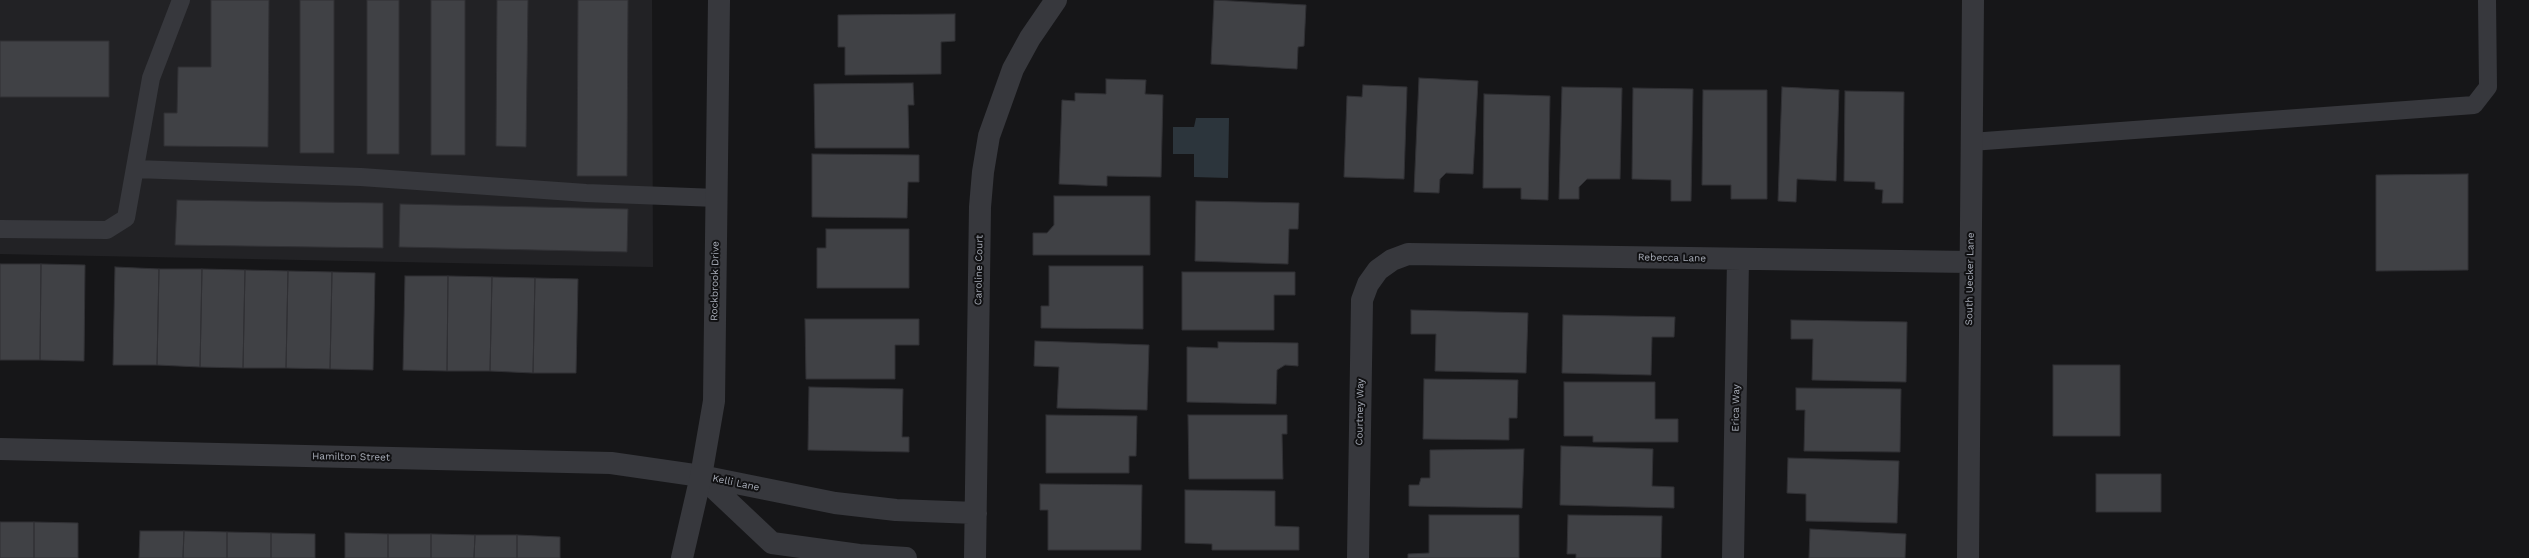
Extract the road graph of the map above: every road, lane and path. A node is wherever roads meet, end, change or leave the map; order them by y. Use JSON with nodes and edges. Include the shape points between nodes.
{"nodes":[{"id":1,"x":181,"y":0,"type":"edge"},
{"id":2,"x":719,"y":0,"type":"edge"},
{"id":3,"x":1056,"y":0,"type":"edge"},
{"id":4,"x":1973,"y":0,"type":"edge"},
{"id":5,"x":2487,"y":0,"type":"edge"},
{"id":6,"x":1971,"y":142,"type":"junction"},
{"id":7,"x":135,"y":169,"type":"junction"},
{"id":8,"x":717,"y":198,"type":"junction"},
{"id":9,"x":0,"y":229,"type":"edge"},
{"id":10,"x":1738,"y":259,"type":"junction"},
{"id":11,"x":1970,"y":262,"type":"junction"},
{"id":12,"x":1378,"y":270,"type":"joint"},
{"id":13,"x":0,"y":449,"type":"edge"},
{"id":14,"x":702,"y":476,"type":"junction"},
{"id":15,"x":976,"y":513,"type":"junction"},
{"id":16,"x":682,"y":558,"type":"edge"},
{"id":17,"x":906,"y":558,"type":"edge"},
{"id":18,"x":975,"y":558,"type":"edge"},
{"id":19,"x":1358,"y":558,"type":"edge"},
{"id":20,"x":1733,"y":558,"type":"edge"},
{"id":21,"x":1968,"y":558,"type":"edge"}],
"edges":[{"from":1,"to":7,"type":"lane","via":[[151,78]]},
{"from":2,"to":8,"type":"street","name":"Rockbrook Drive"},
{"from":3,"to":15,"type":"street","name":"Caroline Court","via":[[1013,69],[989,136],[983,172],[980,207]]},
{"from":4,"to":6,"type":"street","name":"South Uecker Lane"},
{"from":5,"to":6,"type":"lane","via":[[2488,87],[2474,104]]},
{"from":6,"to":11,"type":"street","name":"South Uecker Lane"},
{"from":7,"to":8,"type":"lane","via":[[361,177]]},
{"from":7,"to":9,"type":"lane","via":[[126,218],[107,230]]},
{"from":8,"to":14,"type":"street","name":"Rockbrook Drive","via":[[714,401]]},
{"from":10,"to":11,"type":"street","name":"Rebecca Lane"},
{"from":10,"to":12,"type":"street","name":"Rebecca Lane","via":[[1408,254],[1392,260]]},
{"from":10,"to":20,"type":"street","name":"Erica Way"},
{"from":11,"to":21,"type":"street","name":"South Uecker Lane"},
{"from":12,"to":19,"type":"street","name":"Courtney Way","via":[[1368,284],[1362,300]]},
{"from":13,"to":14,"type":"street","name":"Hamilton Street","via":[[611,463]]},
{"from":14,"to":15,"type":"street","name":"Kelli Lane","via":[[835,503],[896,510]]},
{"from":14,"to":16,"type":"street","name":"Rockbrook Drive"},
{"from":14,"to":17,"type":"street","name":"Kelli Lane","via":[[772,543],[859,555]]},
{"from":15,"to":18,"type":"street","name":"Caroline Court"}]}
